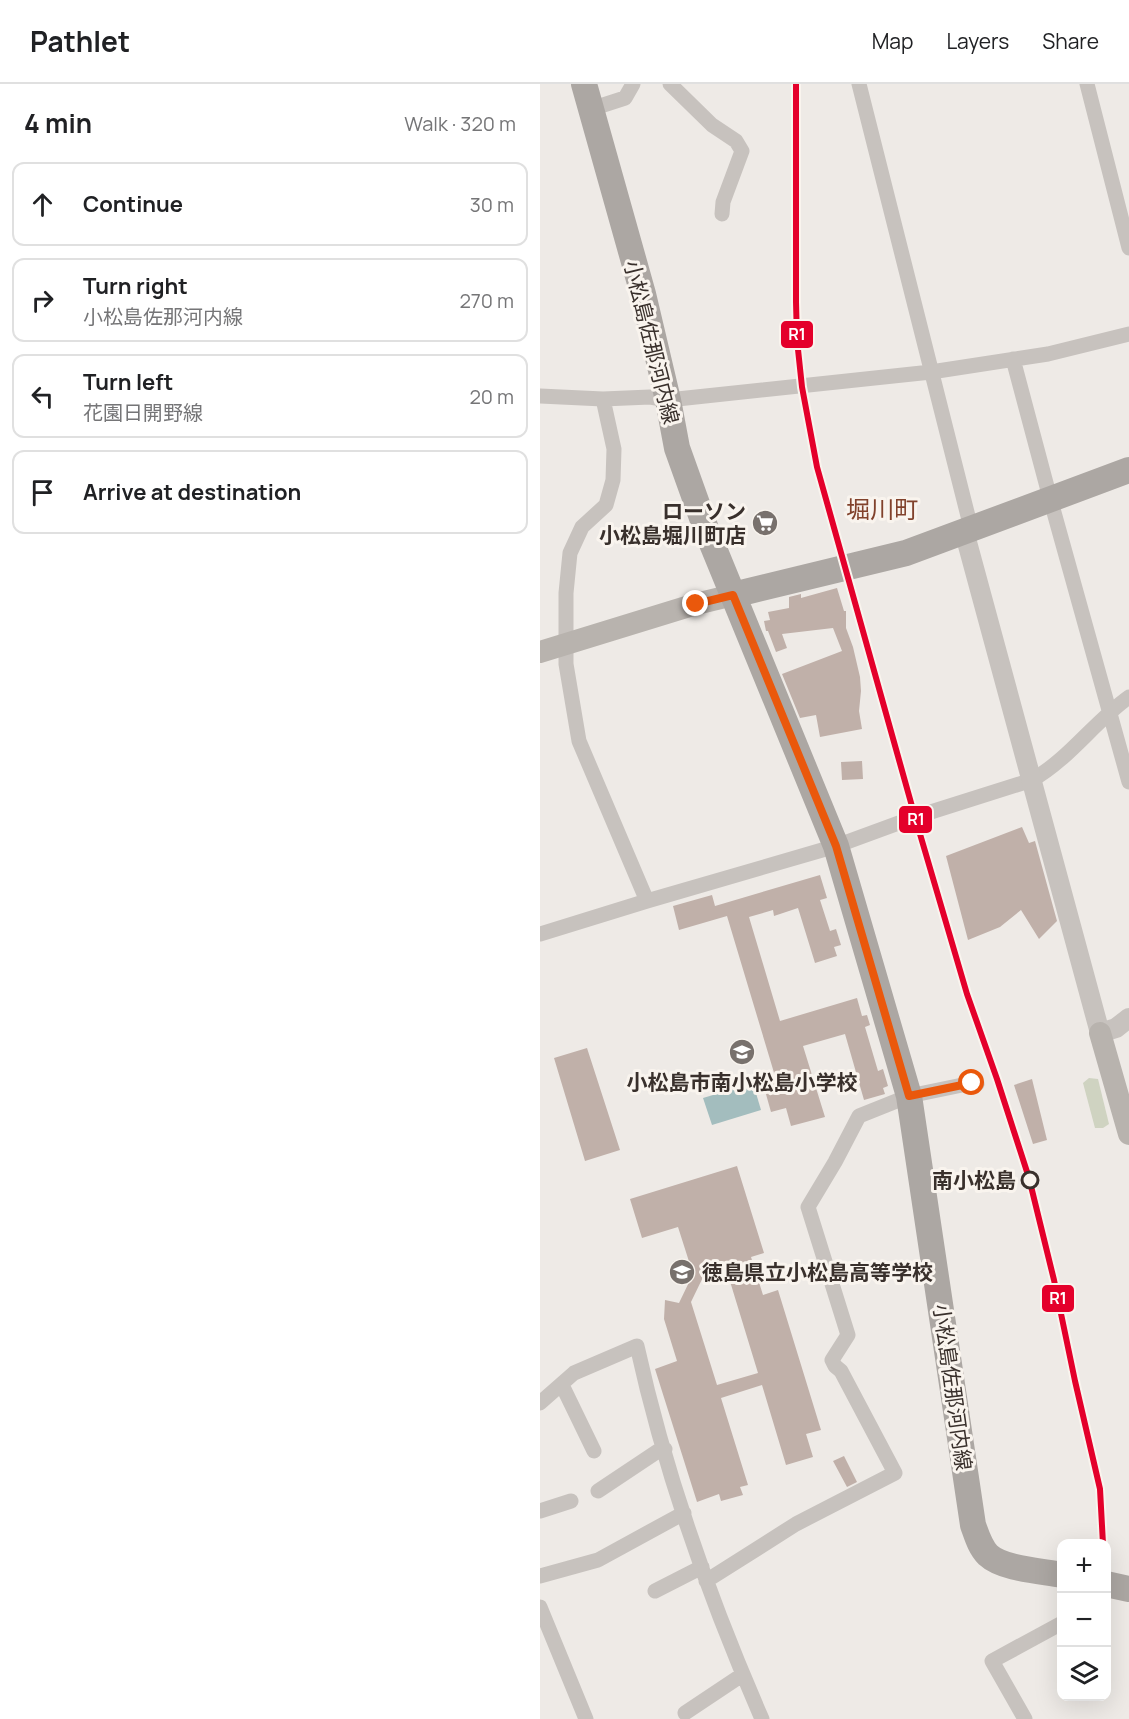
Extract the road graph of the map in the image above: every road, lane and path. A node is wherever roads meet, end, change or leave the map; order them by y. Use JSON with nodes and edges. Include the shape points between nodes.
{"nodes":[{"id":1,"x":584,"y":84,"type":"edge"},
{"id":2,"x":633,"y":84,"type":"edge"},
{"id":3,"x":670,"y":84,"type":"edge"},
{"id":4,"x":859,"y":84,"type":"edge"},
{"id":5,"x":1087,"y":84,"type":"edge"},
{"id":6,"x":591,"y":109,"type":"junction"},
{"id":7,"x":722,"y":214,"type":"dead end"},
{"id":8,"x":1129,"y":248,"type":"edge"},
{"id":9,"x":1129,"y":334,"type":"edge"},
{"id":10,"x":1013,"y":359,"type":"junction"},
{"id":11,"x":931,"y":372,"type":"junction"},
{"id":12,"x":540,"y":396,"type":"edge"},
{"id":13,"x":603,"y":399,"type":"junction"},
{"id":14,"x":668,"y":400,"type":"junction"},
{"id":15,"x":1129,"y":470,"type":"edge"},
{"id":16,"x":1050,"y":498,"type":"junction"},
{"id":17,"x":967,"y":529,"type":"junction"},
{"id":18,"x":733,"y":595,"type":"junction"},
{"id":19,"x":567,"y":645,"type":"junction"},
{"id":20,"x":540,"y":652,"type":"edge"},
{"id":21,"x":1129,"y":697,"type":"edge"},
{"id":22,"x":1110,"y":711,"type":"junction"},
{"id":23,"x":1032,"y":780,"type":"junction"},
{"id":24,"x":1129,"y":782,"type":"edge"},
{"id":25,"x":836,"y":846,"type":"junction"},
{"id":26,"x":647,"y":901,"type":"junction"},
{"id":27,"x":540,"y":934,"type":"edge"},
{"id":28,"x":1129,"y":1018,"type":"edge"},
{"id":29,"x":1100,"y":1033,"type":"junction"},
{"id":30,"x":978,"y":1084,"type":"dead end"},
{"id":31,"x":909,"y":1096,"type":"junction"},
{"id":32,"x":1129,"y":1134,"type":"edge"},
{"id":33,"x":562,"y":1385,"type":"junction"},
{"id":34,"x":540,"y":1403,"type":"edge"},
{"id":35,"x":665,"y":1449,"type":"junction"},
{"id":36,"x":594,"y":1451,"type":"dead end"},
{"id":37,"x":598,"y":1491,"type":"dead end"},
{"id":38,"x":571,"y":1501,"type":"dead end"},
{"id":39,"x":540,"y":1511,"type":"edge"},
{"id":40,"x":684,"y":1513,"type":"junction"},
{"id":41,"x":704,"y":1574,"type":"junction"},
{"id":42,"x":1057,"y":1574,"type":"edge"},
{"id":43,"x":540,"y":1576,"type":"edge"},
{"id":44,"x":1111,"y":1585,"type":"edge"},
{"id":45,"x":1129,"y":1589,"type":"edge"},
{"id":46,"x":655,"y":1591,"type":"dead end"},
{"id":47,"x":540,"y":1607,"type":"edge"},
{"id":48,"x":1057,"y":1626,"type":"edge"},
{"id":49,"x":742,"y":1675,"type":"junction"},
{"id":50,"x":685,"y":1713,"type":"dead end"},
{"id":51,"x":586,"y":1719,"type":"edge"},
{"id":52,"x":762,"y":1719,"type":"edge"},
{"id":53,"x":1025,"y":1719,"type":"edge"}],
"edges":[{"from":1,"to":6,"type":"main road","name":"小松島佐那河内線"},
{"from":2,"to":6,"type":"street","via":[[625,98]]},
{"from":3,"to":7,"type":"street","via":[[712,125],[736,141],[742,151]]},
{"from":4,"to":11,"type":"street"},
{"from":5,"to":8,"type":"street"},
{"from":6,"to":14,"type":"main road","name":"小松島佐那河内線"},
{"from":9,"to":10,"type":"street"},
{"from":10,"to":11,"type":"street"},
{"from":10,"to":16,"type":"street"},
{"from":11,"to":14,"type":"street"},
{"from":11,"to":17,"type":"street"},
{"from":12,"to":13,"type":"street"},
{"from":13,"to":14,"type":"street"},
{"from":13,"to":19,"type":"street","via":[[614,449],[613,480],[606,505],[582,527],[570,553]]},
{"from":14,"to":18,"type":"main road","name":"小松島佐那河内線","via":[[677,448]]},
{"from":15,"to":16,"type":"main road"},
{"from":16,"to":17,"type":"main road"},
{"from":16,"to":22,"type":"street"},
{"from":17,"to":18,"type":"main road","via":[[906,553]]},
{"from":17,"to":23,"type":"street"},
{"from":18,"to":19,"type":"main road"},
{"from":18,"to":25,"type":"main road","name":"小松島佐那河内線"},
{"from":19,"to":20,"type":"main road"},
{"from":19,"to":26,"type":"street","via":[[566,664],[579,741]]},
{"from":21,"to":22,"type":"street"},
{"from":22,"to":23,"type":"street","via":[[1047,771]]},
{"from":22,"to":24,"type":"street"},
{"from":23,"to":25,"type":"street"},
{"from":23,"to":29,"type":"street"},
{"from":25,"to":26,"type":"street"},
{"from":25,"to":31,"type":"main road","name":"小松島佐那河内線"},
{"from":26,"to":27,"type":"street"},
{"from":28,"to":29,"type":"street"},
{"from":29,"to":32,"type":"main road"},
{"from":30,"to":31,"type":"street"},
{"from":31,"to":41,"type":"street","via":[[859,1116],[808,1207],[848,1335],[832,1360],[895,1473]]},
{"from":31,"to":42,"type":"main road","name":"小松島佐那河内線","via":[[976,1534],[989,1556],[1004,1564]]},
{"from":33,"to":34,"type":"street"},
{"from":33,"to":35,"type":"street","via":[[574,1373],[637,1346]]},
{"from":33,"to":36,"type":"street"},
{"from":35,"to":37,"type":"street"},
{"from":35,"to":40,"type":"street"},
{"from":38,"to":39,"type":"street"},
{"from":40,"to":41,"type":"street"},
{"from":40,"to":43,"type":"street","via":[[598,1560]]},
{"from":41,"to":46,"type":"street"},
{"from":41,"to":49,"type":"street"},
{"from":44,"to":45,"type":"main road"},
{"from":47,"to":51,"type":"street"},
{"from":48,"to":53,"type":"street","via":[[992,1661]]},
{"from":49,"to":50,"type":"street"},
{"from":49,"to":52,"type":"street"}]}
